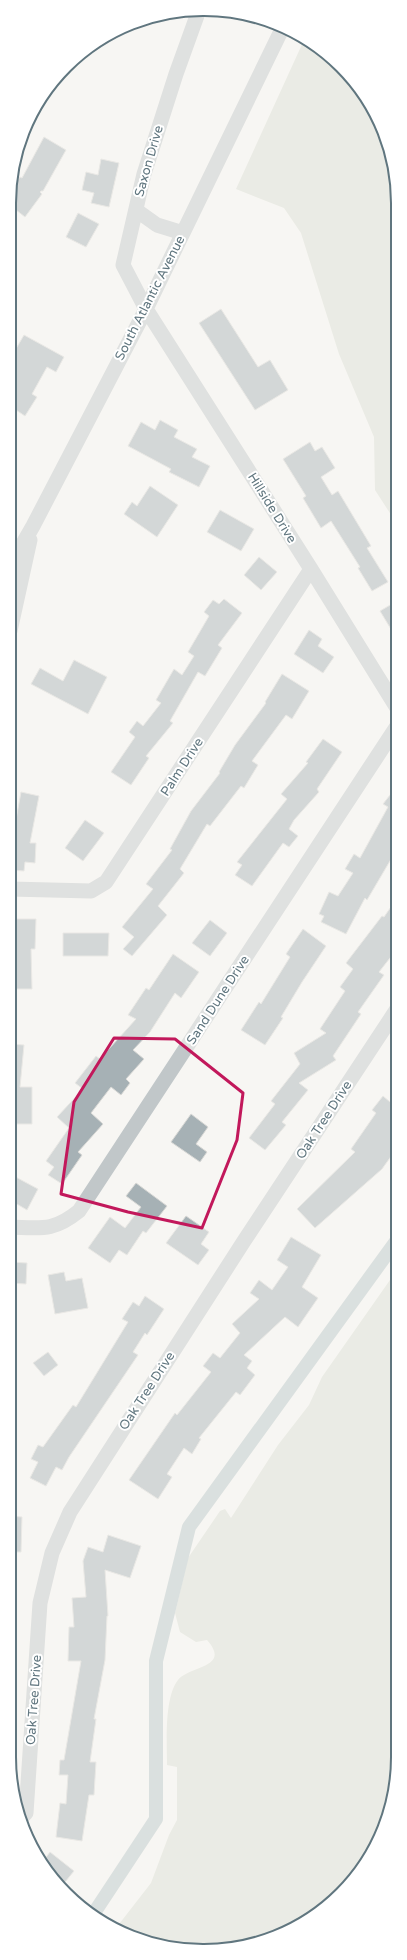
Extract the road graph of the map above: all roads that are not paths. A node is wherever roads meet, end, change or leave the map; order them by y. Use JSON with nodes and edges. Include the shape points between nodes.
{"nodes":[{"id":1,"x":197,"y":16,"type":"edge"},
{"id":2,"x":280,"y":32,"type":"edge"},
{"id":3,"x":136,"y":210,"type":"junction"},
{"id":4,"x":183,"y":233,"type":"junction"},
{"id":5,"x":146,"y":309,"type":"junction"},
{"id":6,"x":33,"y":526,"type":"junction"},
{"id":7,"x":16,"y":556,"type":"edge"},
{"id":8,"x":312,"y":569,"type":"junction"},
{"id":9,"x":16,"y":604,"type":"edge"},
{"id":10,"x":391,"y":698,"type":"edge"},
{"id":11,"x":391,"y":735,"type":"edge"},
{"id":12,"x":16,"y":889,"type":"edge"},
{"id":13,"x":391,"y":1018,"type":"edge"},
{"id":14,"x":16,"y":1227,"type":"edge"},
{"id":15,"x":25,"y":1814,"type":"edge"}],
"edges":[{"from":1,"to":3,"type":"street","name":"Saxon Drive","via":[[144,174]]},
{"from":2,"to":4,"type":"street","name":"South Atlantic Avenue"},
{"from":3,"to":4,"type":"street","via":[[157,224]]},
{"from":3,"to":5,"type":"street","name":"Saxon Drive","via":[[123,265]]},
{"from":4,"to":5,"type":"street","name":"South Atlantic Avenue"},
{"from":5,"to":6,"type":"street","name":"South Atlantic Avenue"},
{"from":5,"to":8,"type":"street","name":"Hillside Drive"},
{"from":6,"to":7,"type":"street","name":"South Atlantic Avenue"},
{"from":6,"to":9,"type":"street"},
{"from":8,"to":10,"type":"street","name":"Hillside Drive"},
{"from":8,"to":12,"type":"street","name":"Palm Drive","via":[[106,882],[90,891]]},
{"from":11,"to":14,"type":"street","name":"Sand Dune Drive","via":[[79,1211],[68,1220],[48,1228]]},
{"from":13,"to":15,"type":"street","name":"Oak Tree Drive","via":[[248,1234],[70,1512],[52,1553],[40,1603]]}]}
